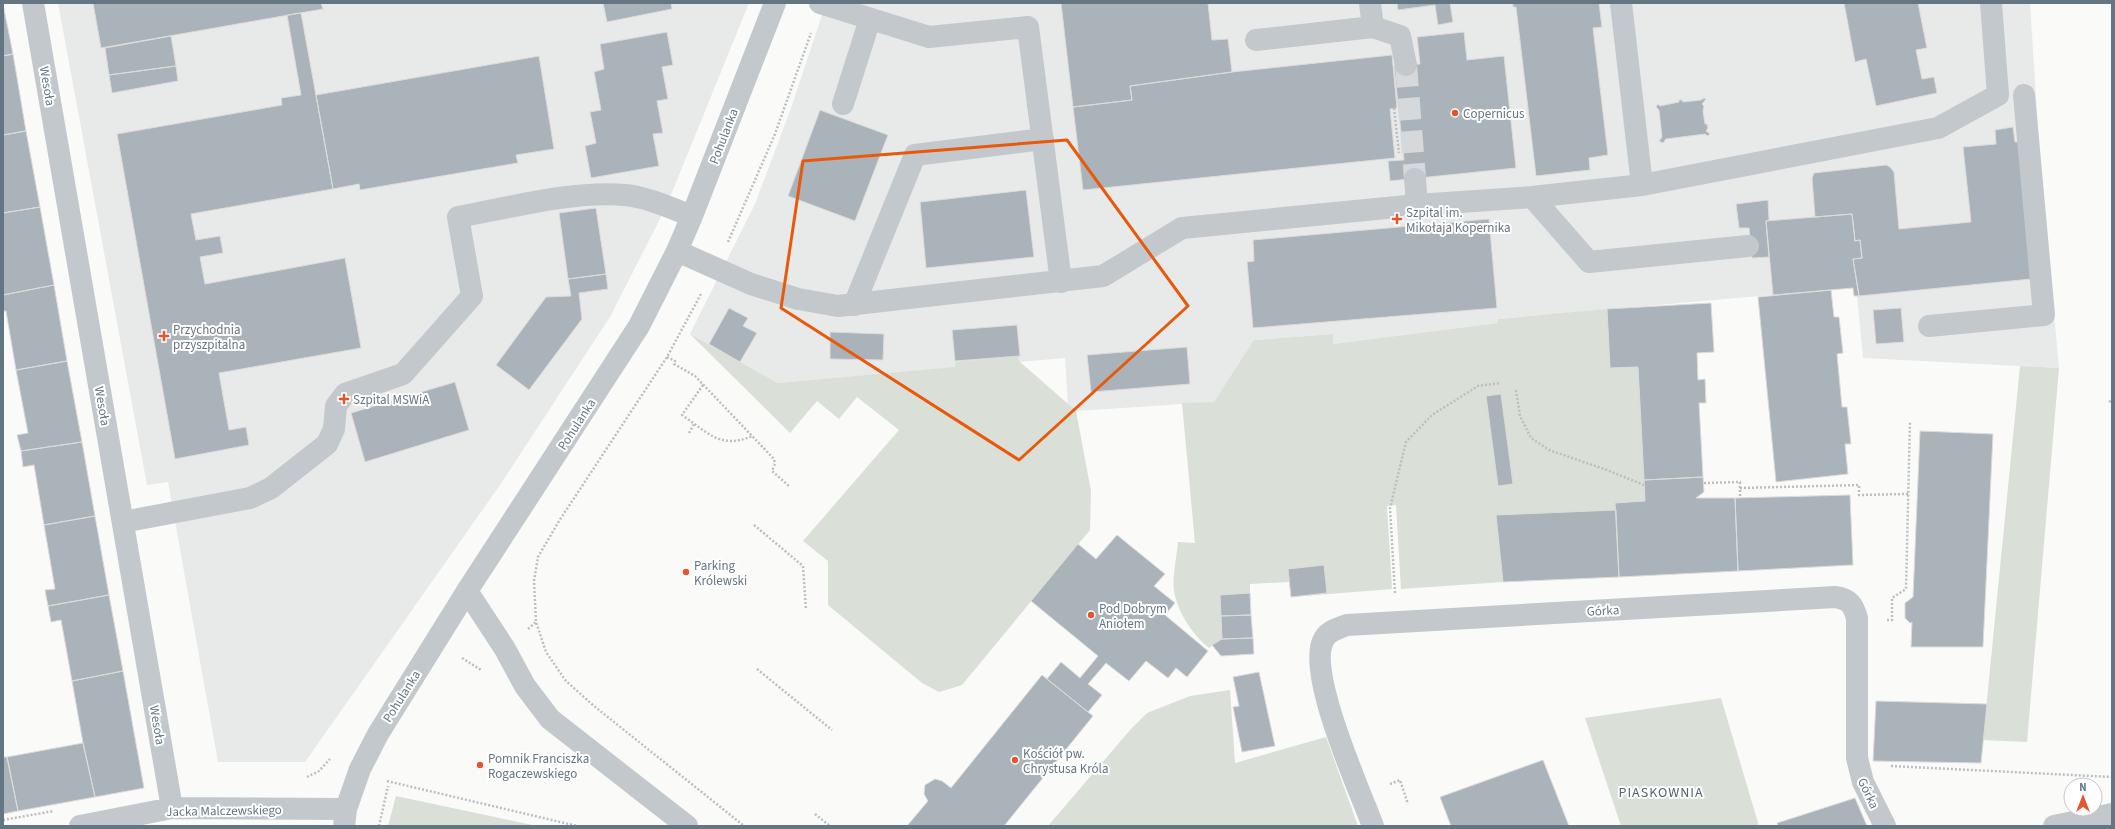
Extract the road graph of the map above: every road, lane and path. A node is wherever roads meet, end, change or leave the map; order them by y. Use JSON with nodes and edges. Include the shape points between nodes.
{"nodes":[{"id":1,"x":34,"y":3,"type":"edge"},
{"id":2,"x":775,"y":3,"type":"edge"},
{"id":3,"x":820,"y":3,"type":"edge"},
{"id":4,"x":1370,"y":3,"type":"edge"},
{"id":5,"x":1621,"y":3,"type":"edge"},
{"id":6,"x":1991,"y":3,"type":"edge"},
{"id":7,"x":870,"y":19,"type":"junction"},
{"id":8,"x":1373,"y":27,"type":"junction"},
{"id":9,"x":1256,"y":40,"type":"dead end"},
{"id":10,"x":1406,"y":65,"type":"tunnel mouth"},
{"id":11,"x":2024,"y":95,"type":"dead end"},
{"id":12,"x":844,"y":104,"type":"dead end"},
{"id":13,"x":1394,"y":108,"type":"dead end"},
{"id":14,"x":1043,"y":139,"type":"junction"},
{"id":15,"x":1400,"y":160,"type":"dead end"},
{"id":16,"x":1415,"y":179,"type":"tunnel mouth"},
{"id":17,"x":1642,"y":185,"type":"junction"},
{"id":18,"x":1532,"y":197,"type":"junction"},
{"id":19,"x":1417,"y":205,"type":"junction"},
{"id":20,"x":692,"y":216,"type":"junction"},
{"id":21,"x":1748,"y":246,"type":"dead end"},
{"id":22,"x":677,"y":251,"type":"junction"},
{"id":23,"x":714,"y":268,"type":"junction"},
{"id":24,"x":1061,"y":282,"type":"junction"},
{"id":25,"x":854,"y":305,"type":"junction"},
{"id":26,"x":1929,"y":326,"type":"dead end"},
{"id":27,"x":667,"y":357,"type":"junction"},
{"id":28,"x":1501,"y":384,"type":"dead end"},
{"id":29,"x":703,"y":385,"type":"junction"},
{"id":30,"x":1516,"y":390,"type":"dead end"},
{"id":31,"x":2112,"y":400,"type":"edge"},
{"id":32,"x":2109,"y":402,"type":"dead end"},
{"id":33,"x":1910,"y":421,"type":"dead end"},
{"id":34,"x":694,"y":424,"type":"junction"},
{"id":35,"x":689,"y":433,"type":"dead end"},
{"id":36,"x":752,"y":436,"type":"junction"},
{"id":37,"x":1704,"y":483,"type":"dead end"},
{"id":38,"x":1644,"y":485,"type":"dead end"},
{"id":39,"x":789,"y":486,"type":"dead end"},
{"id":40,"x":1740,"y":488,"type":"junction"},
{"id":41,"x":1908,"y":494,"type":"junction"},
{"id":42,"x":1740,"y":498,"type":"dead end"},
{"id":43,"x":122,"y":522,"type":"junction"},
{"id":44,"x":754,"y":525,"type":"dead end"},
{"id":45,"x":467,"y":591,"type":"junction"},
{"id":46,"x":806,"y":610,"type":"dead end"},
{"id":47,"x":1887,"y":620,"type":"dead end"},
{"id":48,"x":536,"y":622,"type":"junction"},
{"id":49,"x":1397,"y":622,"type":"junction"},
{"id":50,"x":505,"y":649,"type":"junction"},
{"id":51,"x":457,"y":664,"type":"dead end"},
{"id":52,"x":757,"y":669,"type":"dead end"},
{"id":53,"x":832,"y":730,"type":"dead end"},
{"id":54,"x":1886,"y":766,"type":"dead end"},
{"id":55,"x":392,"y":776,"type":"dead end"},
{"id":56,"x":2112,"y":777,"type":"edge"},
{"id":57,"x":389,"y":782,"type":"junction"},
{"id":58,"x":1388,"y":784,"type":"dead end"},
{"id":59,"x":1408,"y":804,"type":"dead end"},
{"id":60,"x":172,"y":808,"type":"junction"},
{"id":61,"x":815,"y":814,"type":"dead end"},
{"id":62,"x":2112,"y":814,"type":"edge"},
{"id":63,"x":345,"y":817,"type":"edge"},
{"id":64,"x":80,"y":826,"type":"edge"},
{"id":65,"x":378,"y":826,"type":"edge"},
{"id":66,"x":577,"y":826,"type":"edge"},
{"id":67,"x":687,"y":826,"type":"edge"},
{"id":68,"x":744,"y":826,"type":"edge"},
{"id":69,"x":830,"y":826,"type":"edge"},
{"id":70,"x":1373,"y":826,"type":"edge"},
{"id":71,"x":1885,"y":826,"type":"edge"},
{"id":72,"x":2054,"y":826,"type":"edge"}],
"edges":[{"from":1,"to":43,"type":"street","name":"Wesoła"},
{"from":2,"to":20,"type":"street","name":"Pohulanka"},
{"from":3,"to":7,"type":"street"},
{"from":3,"to":23,"type":"path","via":[[775,134]]},
{"from":4,"to":8,"type":"street"},
{"from":5,"to":17,"type":"street"},
{"from":6,"to":17,"type":"street","via":[[1998,95],[1938,128]]},
{"from":7,"to":12,"type":"street"},
{"from":7,"to":14,"type":"street","via":[[929,38],[1028,27]]},
{"from":8,"to":9,"type":"street"},
{"from":8,"to":10,"type":"street","via":[[1400,36]]},
{"from":11,"to":26,"type":"street","via":[[2044,316]]},
{"from":13,"to":15,"type":"path"},
{"from":14,"to":24,"type":"street"},
{"from":14,"to":25,"type":"street","via":[[915,155]]},
{"from":16,"to":19,"type":"street"},
{"from":17,"to":18,"type":"street"},
{"from":18,"to":19,"type":"street"},
{"from":18,"to":21,"type":"street","via":[[1589,262]]},
{"from":19,"to":24,"type":"street","via":[[1182,228],[1103,276]]},
{"from":20,"to":22,"type":"street","name":"Pohulanka"},
{"from":20,"to":43,"type":"street","via":[[626,195],[598,194],[458,217],[472,296],[403,374],[345,394],[336,406],[334,429],[327,444],[271,488],[250,498]]},
{"from":22,"to":23,"type":"street"},
{"from":22,"to":45,"type":"street","name":"Pohulanka","via":[[639,326]]},
{"from":23,"to":25,"type":"street","via":[[751,284],[798,299],[838,306]]},
{"from":23,"to":27,"type":"path"},
{"from":24,"to":25,"type":"street"},
{"from":27,"to":29,"type":"path","via":[[696,376]]},
{"from":27,"to":48,"type":"path","via":[[538,557],[534,581]]},
{"from":28,"to":49,"type":"path","via":[[1478,386],[1432,415],[1406,442],[1390,508]]},
{"from":29,"to":34,"type":"path","via":[[682,415]]},
{"from":29,"to":36,"type":"path"},
{"from":30,"to":38,"type":"path","via":[[1520,416],[1531,438],[1549,450]]},
{"from":31,"to":32,"type":"path"},
{"from":33,"to":41,"type":"path"},
{"from":34,"to":35,"type":"path"},
{"from":34,"to":36,"type":"path","via":[[721,441],[740,442]]},
{"from":36,"to":39,"type":"path","via":[[774,459],[772,471]]},
{"from":37,"to":40,"type":"path","via":[[1740,482]]},
{"from":40,"to":41,"type":"path","via":[[1859,485],[1859,495]]},
{"from":40,"to":42,"type":"path"},
{"from":41,"to":47,"type":"path","via":[[1906,589],[1892,598],[1892,620]]},
{"from":43,"to":60,"type":"street","name":"Wesoła"},
{"from":44,"to":46,"type":"path","via":[[803,566]]},
{"from":45,"to":50,"type":"street"},
{"from":45,"to":63,"type":"street","name":"Pohulanka","via":[[378,734],[360,769]]},
{"from":48,"to":50,"type":"path"},
{"from":48,"to":68,"type":"path","via":[[546,652],[566,681]]},
{"from":49,"to":70,"type":"street","name":"Górka","via":[[1347,625],[1333,630],[1324,639],[1320,652],[1320,668],[1335,726]]},
{"from":49,"to":71,"type":"street","name":"Górka","via":[[1843,598],[1854,607],[1857,618],[1858,764],[1863,782]]},
{"from":50,"to":51,"type":"path","via":[[481,670],[461,657]]},
{"from":50,"to":67,"type":"street","via":[[525,686],[550,719]]},
{"from":52,"to":53,"type":"path"},
{"from":54,"to":56,"type":"path"},
{"from":55,"to":57,"type":"path"},
{"from":57,"to":65,"type":"path"},
{"from":57,"to":66,"type":"path"},
{"from":58,"to":59,"type":"path","via":[[1400,780]]},
{"from":60,"to":63,"type":"street","name":"Jacka Malczewskiego"},
{"from":60,"to":64,"type":"street","name":"Jacka Malczewskiego"},
{"from":61,"to":69,"type":"path"},
{"from":62,"to":72,"type":"street"}]}
